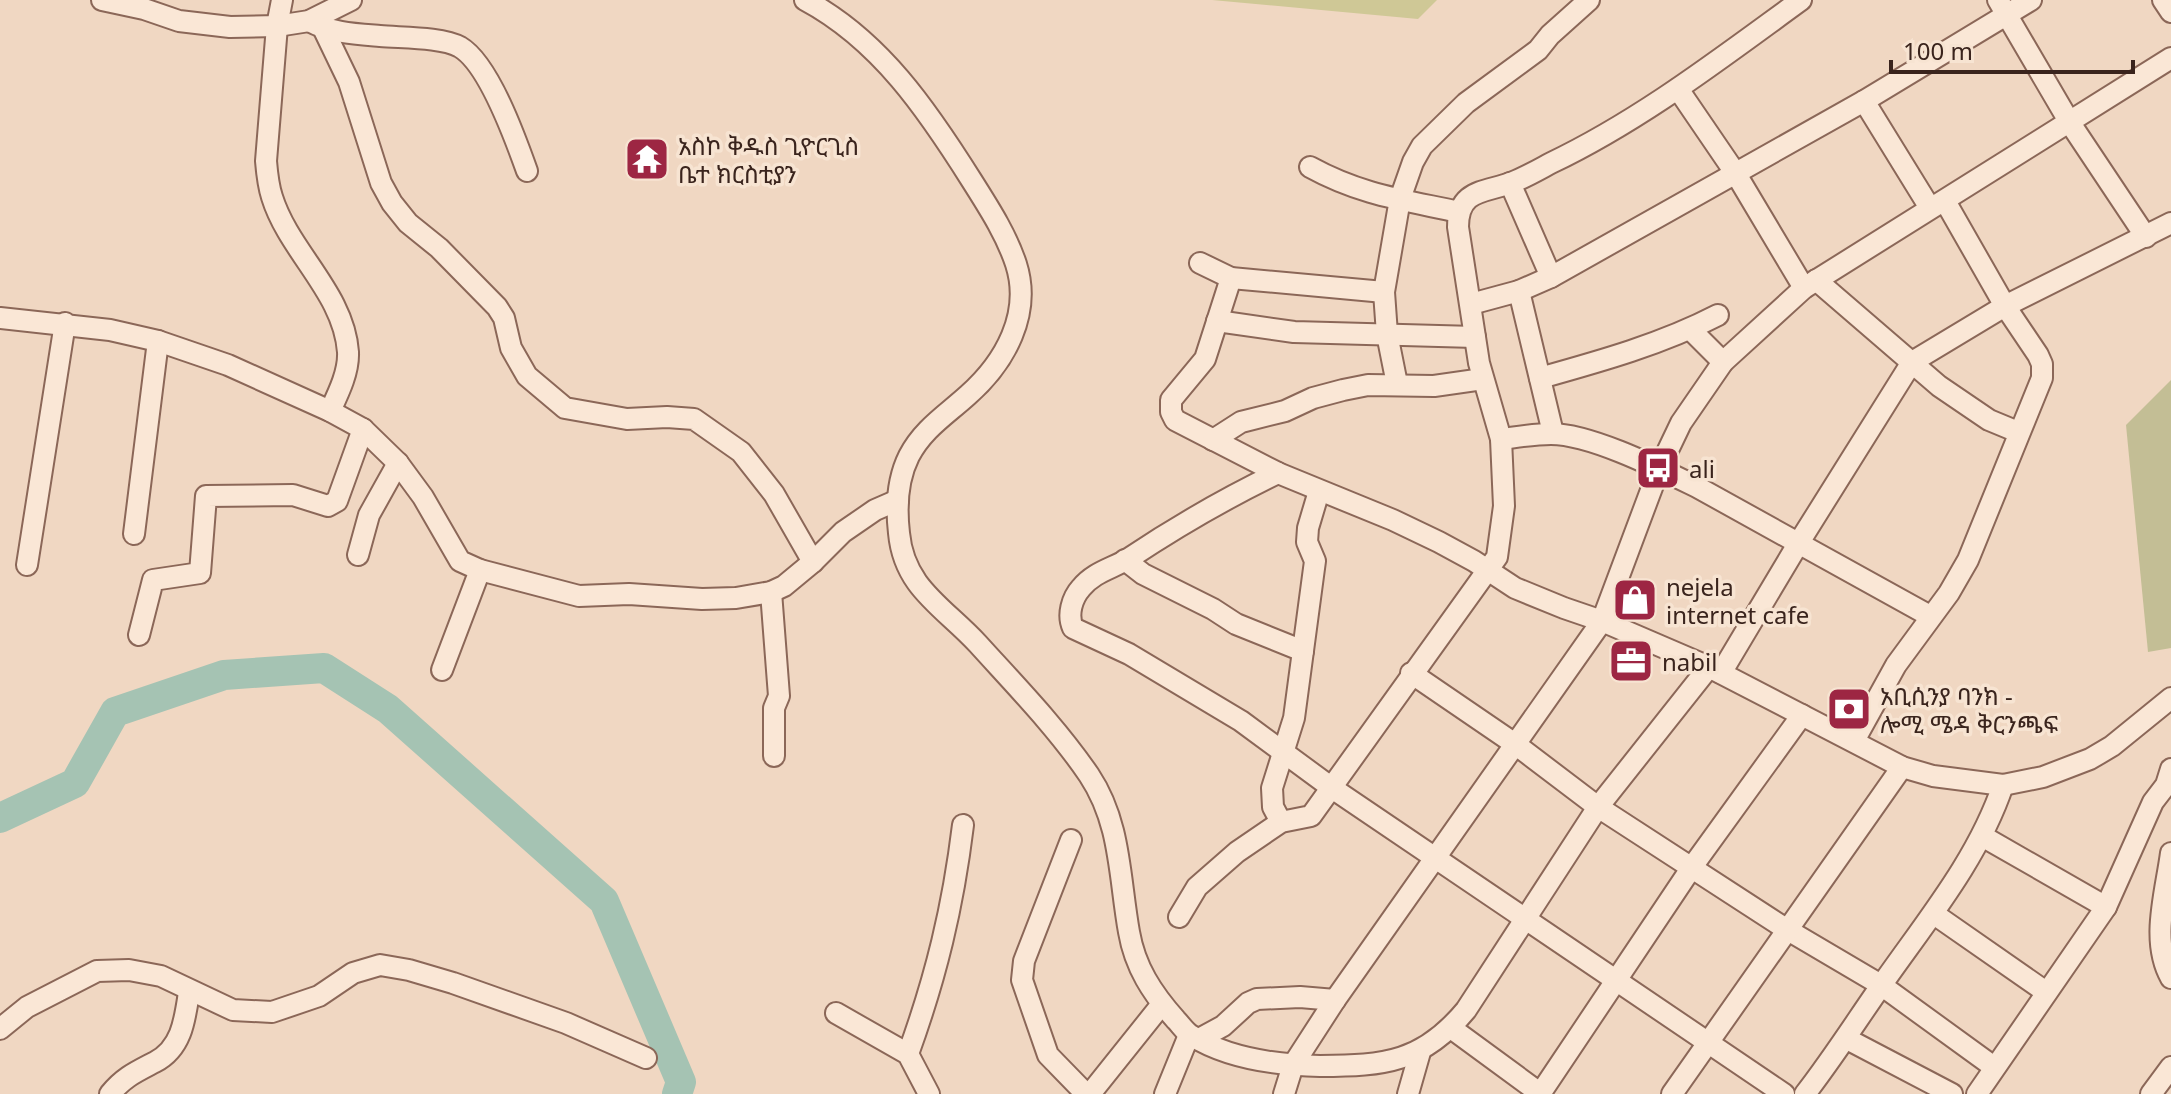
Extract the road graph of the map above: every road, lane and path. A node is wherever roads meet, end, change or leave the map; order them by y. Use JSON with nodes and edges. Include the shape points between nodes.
{"nodes":[{"id":1,"x":102,"y":0,"type":"edge"},
{"id":2,"x":282,"y":0,"type":"edge"},
{"id":3,"x":351,"y":0,"type":"edge"},
{"id":4,"x":805,"y":0,"type":"edge"},
{"id":5,"x":1589,"y":0,"type":"edge"},
{"id":6,"x":1801,"y":0,"type":"edge"},
{"id":7,"x":2031,"y":0,"type":"edge"},
{"id":8,"x":2163,"y":0,"type":"edge"},
{"id":9,"x":2002,"y":7,"type":"edge"},
{"id":10,"x":2171,"y":12,"type":"edge"},
{"id":11,"x":316,"y":24,"type":"junction"},
{"id":12,"x":277,"y":26,"type":"junction"},
{"id":13,"x":2171,"y":58,"type":"edge"},
{"id":14,"x":1678,"y":89,"type":"junction"},
{"id":15,"x":1864,"y":101,"type":"junction"},
{"id":16,"x":2070,"y":123,"type":"junction"},
{"id":17,"x":1310,"y":167,"type":"dead end"},
{"id":18,"x":527,"y":171,"type":"dead end"},
{"id":19,"x":1736,"y":174,"type":"junction"},
{"id":20,"x":1510,"y":183,"type":"junction"},
{"id":21,"x":1400,"y":199,"type":"junction"},
{"id":22,"x":1938,"y":205,"type":"junction"},
{"id":23,"x":1459,"y":212,"type":"junction"},
{"id":24,"x":2171,"y":223,"type":"edge"},
{"id":25,"x":2146,"y":237,"type":"junction"},
{"id":26,"x":1200,"y":263,"type":"dead end"},
{"id":27,"x":1551,"y":277,"type":"junction"},
{"id":28,"x":1231,"y":278,"type":"junction"},
{"id":29,"x":1810,"y":284,"type":"junction"},
{"id":30,"x":1519,"y":291,"type":"junction"},
{"id":31,"x":1384,"y":292,"type":"junction"},
{"id":32,"x":1471,"y":304,"type":"junction"},
{"id":33,"x":2005,"y":306,"type":"junction"},
{"id":34,"x":1718,"y":315,"type":"dead end"},
{"id":35,"x":0,"y":318,"type":"edge"},
{"id":36,"x":1217,"y":321,"type":"junction"},
{"id":37,"x":65,"y":323,"type":"junction"},
{"id":38,"x":1691,"y":330,"type":"junction"},
{"id":39,"x":1387,"y":334,"type":"junction"},
{"id":40,"x":1475,"y":337,"type":"junction"},
{"id":41,"x":158,"y":341,"type":"junction"},
{"id":42,"x":1723,"y":362,"type":"junction"},
{"id":43,"x":1912,"y":362,"type":"junction"},
{"id":44,"x":1540,"y":378,"type":"junction"},
{"id":45,"x":1483,"y":379,"type":"junction"},
{"id":46,"x":1397,"y":384,"type":"junction"},
{"id":47,"x":330,"y":411,"type":"junction"},
{"id":48,"x":363,"y":429,"type":"junction"},
{"id":49,"x":2018,"y":432,"type":"junction"},
{"id":50,"x":1553,"y":433,"type":"junction"},
{"id":51,"x":1501,"y":439,"type":"junction"},
{"id":52,"x":1213,"y":440,"type":"junction"},
{"id":53,"x":398,"y":463,"type":"junction"},
{"id":54,"x":1659,"y":469,"type":"junction"},
{"id":55,"x":1278,"y":473,"type":"junction"},
{"id":56,"x":1319,"y":491,"type":"junction"},
{"id":57,"x":898,"y":500,"type":"junction"},
{"id":58,"x":134,"y":534,"type":"dead end"},
{"id":59,"x":1798,"y":544,"type":"junction"},
{"id":60,"x":358,"y":555,"type":"dead end"},
{"id":61,"x":1125,"y":560,"type":"junction"},
{"id":62,"x":813,"y":562,"type":"junction"},
{"id":63,"x":27,"y":565,"type":"dead end"},
{"id":64,"x":480,"y":570,"type":"junction"},
{"id":65,"x":1487,"y":571,"type":"junction"},
{"id":66,"x":771,"y":592,"type":"junction"},
{"id":67,"x":1930,"y":616,"type":"junction"},
{"id":68,"x":1602,"y":621,"type":"junction"},
{"id":69,"x":139,"y":635,"type":"dead end"},
{"id":70,"x":1303,"y":651,"type":"junction"},
{"id":71,"x":442,"y":670,"type":"dead end"},
{"id":72,"x":1715,"y":670,"type":"junction"},
{"id":73,"x":1411,"y":673,"type":"junction"},
{"id":74,"x":2171,"y":698,"type":"edge"},
{"id":75,"x":1802,"y":715,"type":"junction"},
{"id":76,"x":1854,"y":741,"type":"junction"},
{"id":77,"x":1515,"y":744,"type":"junction"},
{"id":78,"x":1282,"y":754,"type":"junction"},
{"id":79,"x":774,"y":756,"type":"dead end"},
{"id":80,"x":1902,"y":767,"type":"junction"},
{"id":81,"x":2003,"y":785,"type":"junction"},
{"id":82,"x":2169,"y":785,"type":"edge"},
{"id":83,"x":1332,"y":788,"type":"junction"},
{"id":84,"x":1598,"y":807,"type":"junction"},
{"id":85,"x":1281,"y":822,"type":"junction"},
{"id":86,"x":963,"y":825,"type":"dead end"},
{"id":87,"x":1982,"y":836,"type":"junction"},
{"id":88,"x":1071,"y":840,"type":"dead end"},
{"id":89,"x":2171,"y":853,"type":"edge"},
{"id":90,"x":1435,"y":858,"type":"junction"},
{"id":91,"x":1692,"y":867,"type":"junction"},
{"id":92,"x":2106,"y":907,"type":"junction"},
{"id":93,"x":1934,"y":914,"type":"junction"},
{"id":94,"x":1179,"y":917,"type":"dead end"},
{"id":95,"x":1526,"y":918,"type":"junction"},
{"id":96,"x":1786,"y":929,"type":"junction"},
{"id":97,"x":2171,"y":978,"type":"edge"},
{"id":98,"x":1617,"y":981,"type":"junction"},
{"id":99,"x":1881,"y":985,"type":"junction"},
{"id":100,"x":189,"y":992,"type":"junction"},
{"id":101,"x":2046,"y":992,"type":"junction"},
{"id":102,"x":1335,"y":1000,"type":"junction"},
{"id":103,"x":1162,"y":1004,"type":"junction"},
{"id":104,"x":836,"y":1013,"type":"dead end"},
{"id":105,"x":1451,"y":1028,"type":"junction"},
{"id":106,"x":0,"y":1029,"type":"edge"},
{"id":107,"x":1194,"y":1037,"type":"junction"},
{"id":108,"x":1847,"y":1039,"type":"junction"},
{"id":109,"x":1707,"y":1044,"type":"junction"},
{"id":110,"x":1420,"y":1052,"type":"junction"},
{"id":111,"x":908,"y":1054,"type":"junction"},
{"id":112,"x":646,"y":1058,"type":"dead end"},
{"id":113,"x":1293,"y":1065,"type":"junction"},
{"id":114,"x":1994,"y":1067,"type":"junction"},
{"id":115,"x":2171,"y":1067,"type":"edge"},
{"id":116,"x":110,"y":1094,"type":"edge"},
{"id":117,"x":929,"y":1094,"type":"edge"},
{"id":118,"x":1088,"y":1094,"type":"edge"},
{"id":119,"x":1165,"y":1094,"type":"edge"},
{"id":120,"x":1284,"y":1094,"type":"edge"},
{"id":121,"x":1408,"y":1094,"type":"edge"},
{"id":122,"x":1541,"y":1094,"type":"edge"},
{"id":123,"x":1672,"y":1094,"type":"edge"},
{"id":124,"x":1784,"y":1094,"type":"edge"},
{"id":125,"x":1805,"y":1094,"type":"edge"},
{"id":126,"x":1952,"y":1094,"type":"edge"},
{"id":127,"x":1977,"y":1094,"type":"edge"},
{"id":128,"x":2151,"y":1094,"type":"edge"}],
"edges":[{"from":1,"to":12,"type":"street","via":[[179,21]]},
{"from":2,"to":12,"type":"street"},
{"from":3,"to":11,"type":"street"},
{"from":4,"to":57,"type":"street","via":[[847,27],[908,88],[991,211],[1018,269],[1019,311],[1010,343],[987,377],[920,439],[901,475]]},
{"from":5,"to":21,"type":"street","via":[[1538,50],[1466,103],[1422,146]]},
{"from":6,"to":14,"type":"street"},
{"from":7,"to":9,"type":"street"},
{"from":8,"to":10,"type":"street"},
{"from":9,"to":15,"type":"street"},
{"from":9,"to":16,"type":"street"},
{"from":11,"to":12,"type":"street"},
{"from":11,"to":18,"type":"street","via":[[344,33],[458,46],[502,104]]},
{"from":11,"to":62,"type":"street","via":[[349,82],[392,203],[497,307],[527,376],[565,408],[627,419],[685,417],[701,422],[760,474]]},
{"from":12,"to":47,"type":"street","via":[[268,181],[282,221],[333,304],[343,332],[348,354]]},
{"from":13,"to":16,"type":"street"},
{"from":14,"to":19,"type":"street"},
{"from":14,"to":20,"type":"street"},
{"from":15,"to":19,"type":"street"},
{"from":15,"to":22,"type":"street"},
{"from":16,"to":22,"type":"street"},
{"from":16,"to":25,"type":"street"},
{"from":17,"to":21,"type":"street","via":[[1347,186]]},
{"from":19,"to":27,"type":"street"},
{"from":19,"to":29,"type":"street"},
{"from":20,"to":23,"type":"street","via":[[1477,192]]},
{"from":20,"to":27,"type":"street"},
{"from":21,"to":23,"type":"street"},
{"from":21,"to":31,"type":"street"},
{"from":22,"to":29,"type":"street"},
{"from":22,"to":33,"type":"street"},
{"from":23,"to":32,"type":"street"},
{"from":24,"to":25,"type":"street"},
{"from":25,"to":33,"type":"street"},
{"from":26,"to":28,"type":"street"},
{"from":27,"to":30,"type":"street"},
{"from":28,"to":31,"type":"street"},
{"from":28,"to":36,"type":"street"},
{"from":29,"to":42,"type":"street"},
{"from":29,"to":43,"type":"street"},
{"from":30,"to":32,"type":"street"},
{"from":30,"to":44,"type":"street"},
{"from":31,"to":39,"type":"street"},
{"from":32,"to":40,"type":"street"},
{"from":33,"to":43,"type":"street"},
{"from":33,"to":49,"type":"street","via":[[2043,370]]},
{"from":34,"to":38,"type":"street"},
{"from":35,"to":37,"type":"street"},
{"from":36,"to":39,"type":"street","via":[[1294,332]]},
{"from":36,"to":52,"type":"street","via":[[1205,359],[1170,406],[1175,420]]},
{"from":37,"to":41,"type":"street"},
{"from":37,"to":63,"type":"street"},
{"from":38,"to":42,"type":"street"},
{"from":38,"to":44,"type":"street"},
{"from":39,"to":40,"type":"street"},
{"from":39,"to":46,"type":"street"},
{"from":40,"to":45,"type":"street"},
{"from":41,"to":47,"type":"street","via":[[228,365]]},
{"from":41,"to":58,"type":"street"},
{"from":42,"to":54,"type":"street","via":[[1681,423]]},
{"from":43,"to":49,"type":"street","via":[[1962,404]]},
{"from":43,"to":59,"type":"street"},
{"from":44,"to":50,"type":"street"},
{"from":45,"to":46,"type":"street","via":[[1434,386]]},
{"from":45,"to":51,"type":"street"},
{"from":46,"to":52,"type":"street","via":[[1313,398],[1241,422]]},
{"from":47,"to":48,"type":"street"},
{"from":48,"to":53,"type":"street"},
{"from":48,"to":69,"type":"street","via":[[333,504],[293,495],[206,496],[200,573],[153,580]]},
{"from":49,"to":67,"type":"street","via":[[1968,560]]},
{"from":50,"to":51,"type":"street"},
{"from":50,"to":54,"type":"street"},
{"from":51,"to":65,"type":"street","via":[[1502,530],[1497,557]]},
{"from":52,"to":55,"type":"street"},
{"from":53,"to":60,"type":"street","via":[[369,515]]},
{"from":53,"to":64,"type":"street","via":[[454,555]]},
{"from":54,"to":59,"type":"street"},
{"from":54,"to":68,"type":"street"},
{"from":55,"to":56,"type":"street"},
{"from":55,"to":61,"type":"street"},
{"from":56,"to":65,"type":"street","via":[[1393,520]]},
{"from":56,"to":70,"type":"street","via":[[1308,528],[1315,561]]},
{"from":57,"to":62,"type":"street","via":[[843,532]]},
{"from":57,"to":103,"type":"street","via":[[902,556],[912,577],[974,639],[1072,752],[1102,796],[1113,825],[1134,954]]},
{"from":59,"to":67,"type":"street"},
{"from":59,"to":72,"type":"street"},
{"from":61,"to":70,"type":"street","via":[[1236,624]]},
{"from":61,"to":78,"type":"street","via":[[1093,575],[1079,590],[1071,610],[1073,628],[1129,654],[1241,721]]},
{"from":62,"to":66,"type":"street"},
{"from":64,"to":66,"type":"street","via":[[579,596],[702,599]]},
{"from":64,"to":71,"type":"street"},
{"from":65,"to":68,"type":"street","via":[[1515,588]]},
{"from":65,"to":73,"type":"street"},
{"from":66,"to":79,"type":"street","via":[[779,696]]},
{"from":67,"to":76,"type":"street"},
{"from":68,"to":72,"type":"street"},
{"from":68,"to":77,"type":"street"},
{"from":70,"to":78,"type":"street","via":[[1294,718]]},
{"from":72,"to":75,"type":"street"},
{"from":72,"to":84,"type":"street"},
{"from":73,"to":77,"type":"street"},
{"from":73,"to":83,"type":"street"},
{"from":74,"to":81,"type":"street","via":[[2090,759]]},
{"from":75,"to":76,"type":"street"},
{"from":75,"to":91,"type":"street"},
{"from":76,"to":80,"type":"street"},
{"from":77,"to":84,"type":"street"},
{"from":77,"to":90,"type":"street"},
{"from":78,"to":83,"type":"street"},
{"from":78,"to":85,"type":"street","via":[[1272,788]]},
{"from":80,"to":81,"type":"street","via":[[1952,780]]},
{"from":80,"to":96,"type":"street"},
{"from":81,"to":87,"type":"street"},
{"from":82,"to":92,"type":"street","via":[[2153,802]]},
{"from":83,"to":85,"type":"street","via":[[1311,816]]},
{"from":83,"to":90,"type":"street"},
{"from":84,"to":91,"type":"street"},
{"from":84,"to":95,"type":"street"},
{"from":85,"to":94,"type":"street","via":[[1215,870]]},
{"from":86,"to":111,"type":"street","via":[[945,940]]},
{"from":87,"to":92,"type":"street"},
{"from":87,"to":93,"type":"street"},
{"from":88,"to":118,"type":"street","via":[[1024,961],[1022,980],[1048,1055]]},
{"from":89,"to":97,"type":"street","via":[[2161,940]]},
{"from":90,"to":95,"type":"street"},
{"from":90,"to":102,"type":"street"},
{"from":91,"to":96,"type":"street"},
{"from":91,"to":98,"type":"street"},
{"from":92,"to":101,"type":"street"},
{"from":93,"to":99,"type":"street"},
{"from":93,"to":101,"type":"street"},
{"from":95,"to":98,"type":"street"},
{"from":95,"to":105,"type":"street"},
{"from":96,"to":99,"type":"street"},
{"from":96,"to":109,"type":"street"},
{"from":98,"to":109,"type":"street"},
{"from":98,"to":122,"type":"street"},
{"from":99,"to":108,"type":"street"},
{"from":99,"to":114,"type":"street"},
{"from":100,"to":106,"type":"street","via":[[161,976],[97,971],[27,1007]]},
{"from":100,"to":112,"type":"street","via":[[233,1010],[272,1012],[319,996],[353,973],[380,965],[467,988]]},
{"from":100,"to":116,"type":"street","via":[[183,1028],[172,1049]]},
{"from":101,"to":114,"type":"street"},
{"from":102,"to":107,"type":"street","via":[[1257,999],[1223,1026]]},
{"from":102,"to":113,"type":"street"},
{"from":103,"to":107,"type":"street"},
{"from":103,"to":118,"type":"street"},
{"from":104,"to":111,"type":"street"},
{"from":105,"to":110,"type":"street"},
{"from":105,"to":122,"type":"street"},
{"from":107,"to":113,"type":"street","via":[[1242,1055]]},
{"from":107,"to":119,"type":"street"},
{"from":108,"to":125,"type":"street"},
{"from":108,"to":126,"type":"street"},
{"from":109,"to":123,"type":"street"},
{"from":109,"to":124,"type":"street"},
{"from":110,"to":113,"type":"street","via":[[1380,1063]]},
{"from":110,"to":121,"type":"street"},
{"from":111,"to":117,"type":"street"},
{"from":113,"to":120,"type":"street"},
{"from":114,"to":127,"type":"street"},
{"from":115,"to":128,"type":"street"}]}
